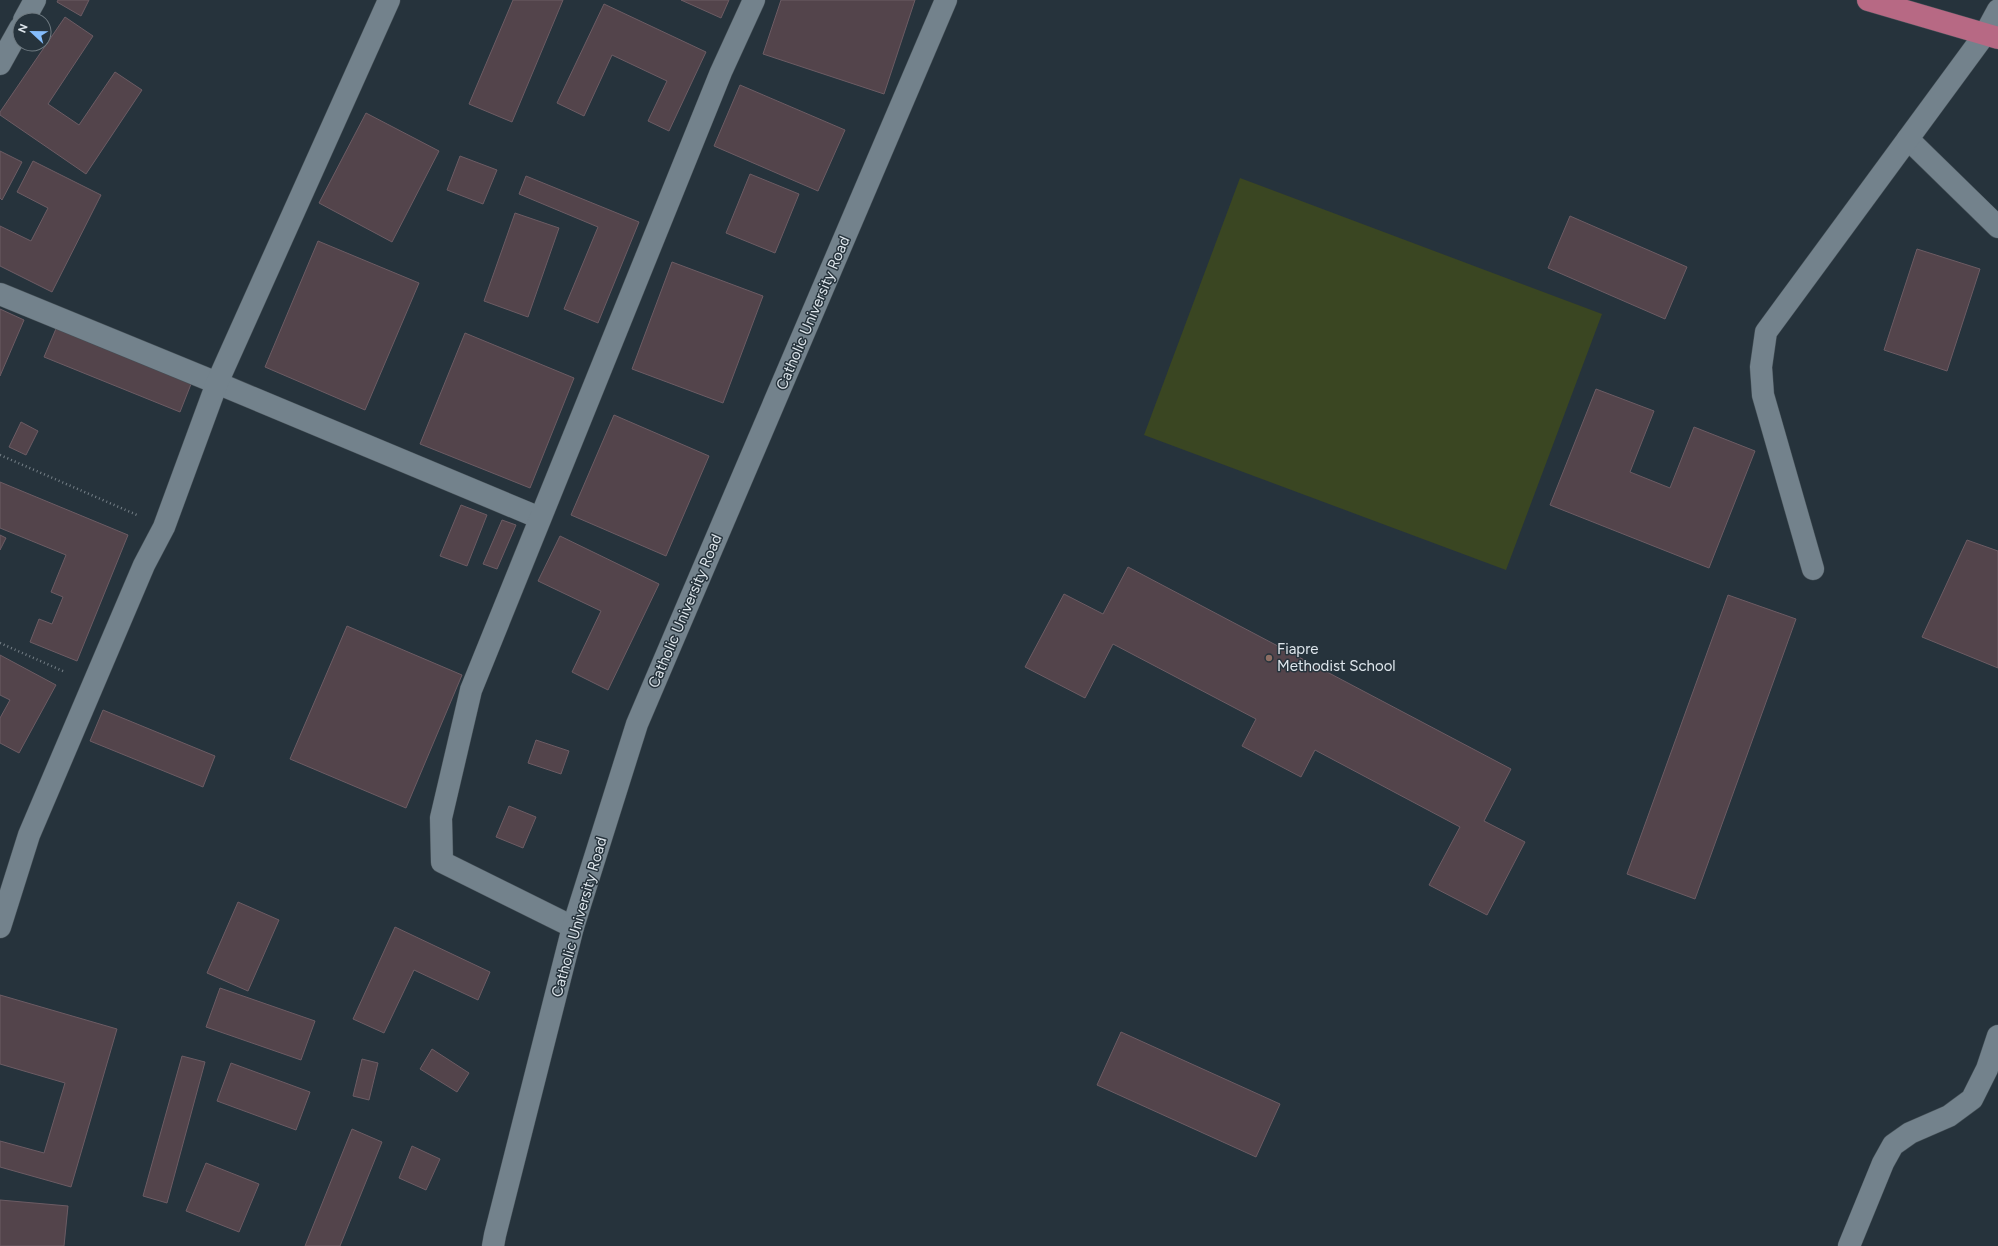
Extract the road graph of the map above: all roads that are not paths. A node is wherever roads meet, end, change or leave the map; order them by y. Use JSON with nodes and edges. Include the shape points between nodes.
{"nodes":[{"id":1,"x":35,"y":0,"type":"edge"},
{"id":2,"x":388,"y":0,"type":"edge"},
{"id":3,"x":754,"y":0,"type":"edge"},
{"id":4,"x":946,"y":0,"type":"edge"},
{"id":5,"x":1868,"y":0,"type":"edge"},
{"id":6,"x":1998,"y":10,"type":"edge"},
{"id":7,"x":28,"y":12,"type":"edge"},
{"id":8,"x":1992,"y":36,"type":"edge"},
{"id":9,"x":12,"y":42,"type":"edge"},
{"id":10,"x":0,"y":64,"type":"edge"},
{"id":11,"x":1908,"y":139,"type":"junction"},
{"id":12,"x":1998,"y":227,"type":"edge"},
{"id":13,"x":0,"y":294,"type":"edge"},
{"id":14,"x":217,"y":383,"type":"junction"},
{"id":15,"x":540,"y":518,"type":"junction"},
{"id":16,"x":1813,"y":570,"type":"dead end"},
{"id":17,"x":0,"y":927,"type":"edge"},
{"id":18,"x":573,"y":927,"type":"junction"},
{"id":19,"x":1998,"y":1036,"type":"edge"},
{"id":20,"x":493,"y":1246,"type":"edge"},
{"id":21,"x":1848,"y":1246,"type":"edge"}],
"edges":[{"from":1,"to":7,"type":"street"},
{"from":2,"to":14,"type":"street"},
{"from":3,"to":15,"type":"street","via":[[721,72]]},
{"from":4,"to":18,"type":"street","name":"Catholic University Road","via":[[637,724]]},
{"from":5,"to":8,"type":"main road"},
{"from":6,"to":8,"type":"street"},
{"from":8,"to":11,"type":"street"},
{"from":9,"to":10,"type":"street"},
{"from":11,"to":12,"type":"street"},
{"from":11,"to":16,"type":"street","via":[[1766,332],[1761,367],[1763,395]]},
{"from":13,"to":14,"type":"street"},
{"from":14,"to":15,"type":"street"},
{"from":14,"to":17,"type":"street","via":[[164,527],[144,565],[29,835]]},
{"from":15,"to":18,"type":"street","via":[[471,690],[442,818],[442,862]]},
{"from":18,"to":20,"type":"street","name":"Catholic University Road"},
{"from":19,"to":21,"type":"street","via":[[1987,1069],[1972,1099],[1949,1116],[1910,1133],[1893,1145]]}]}
